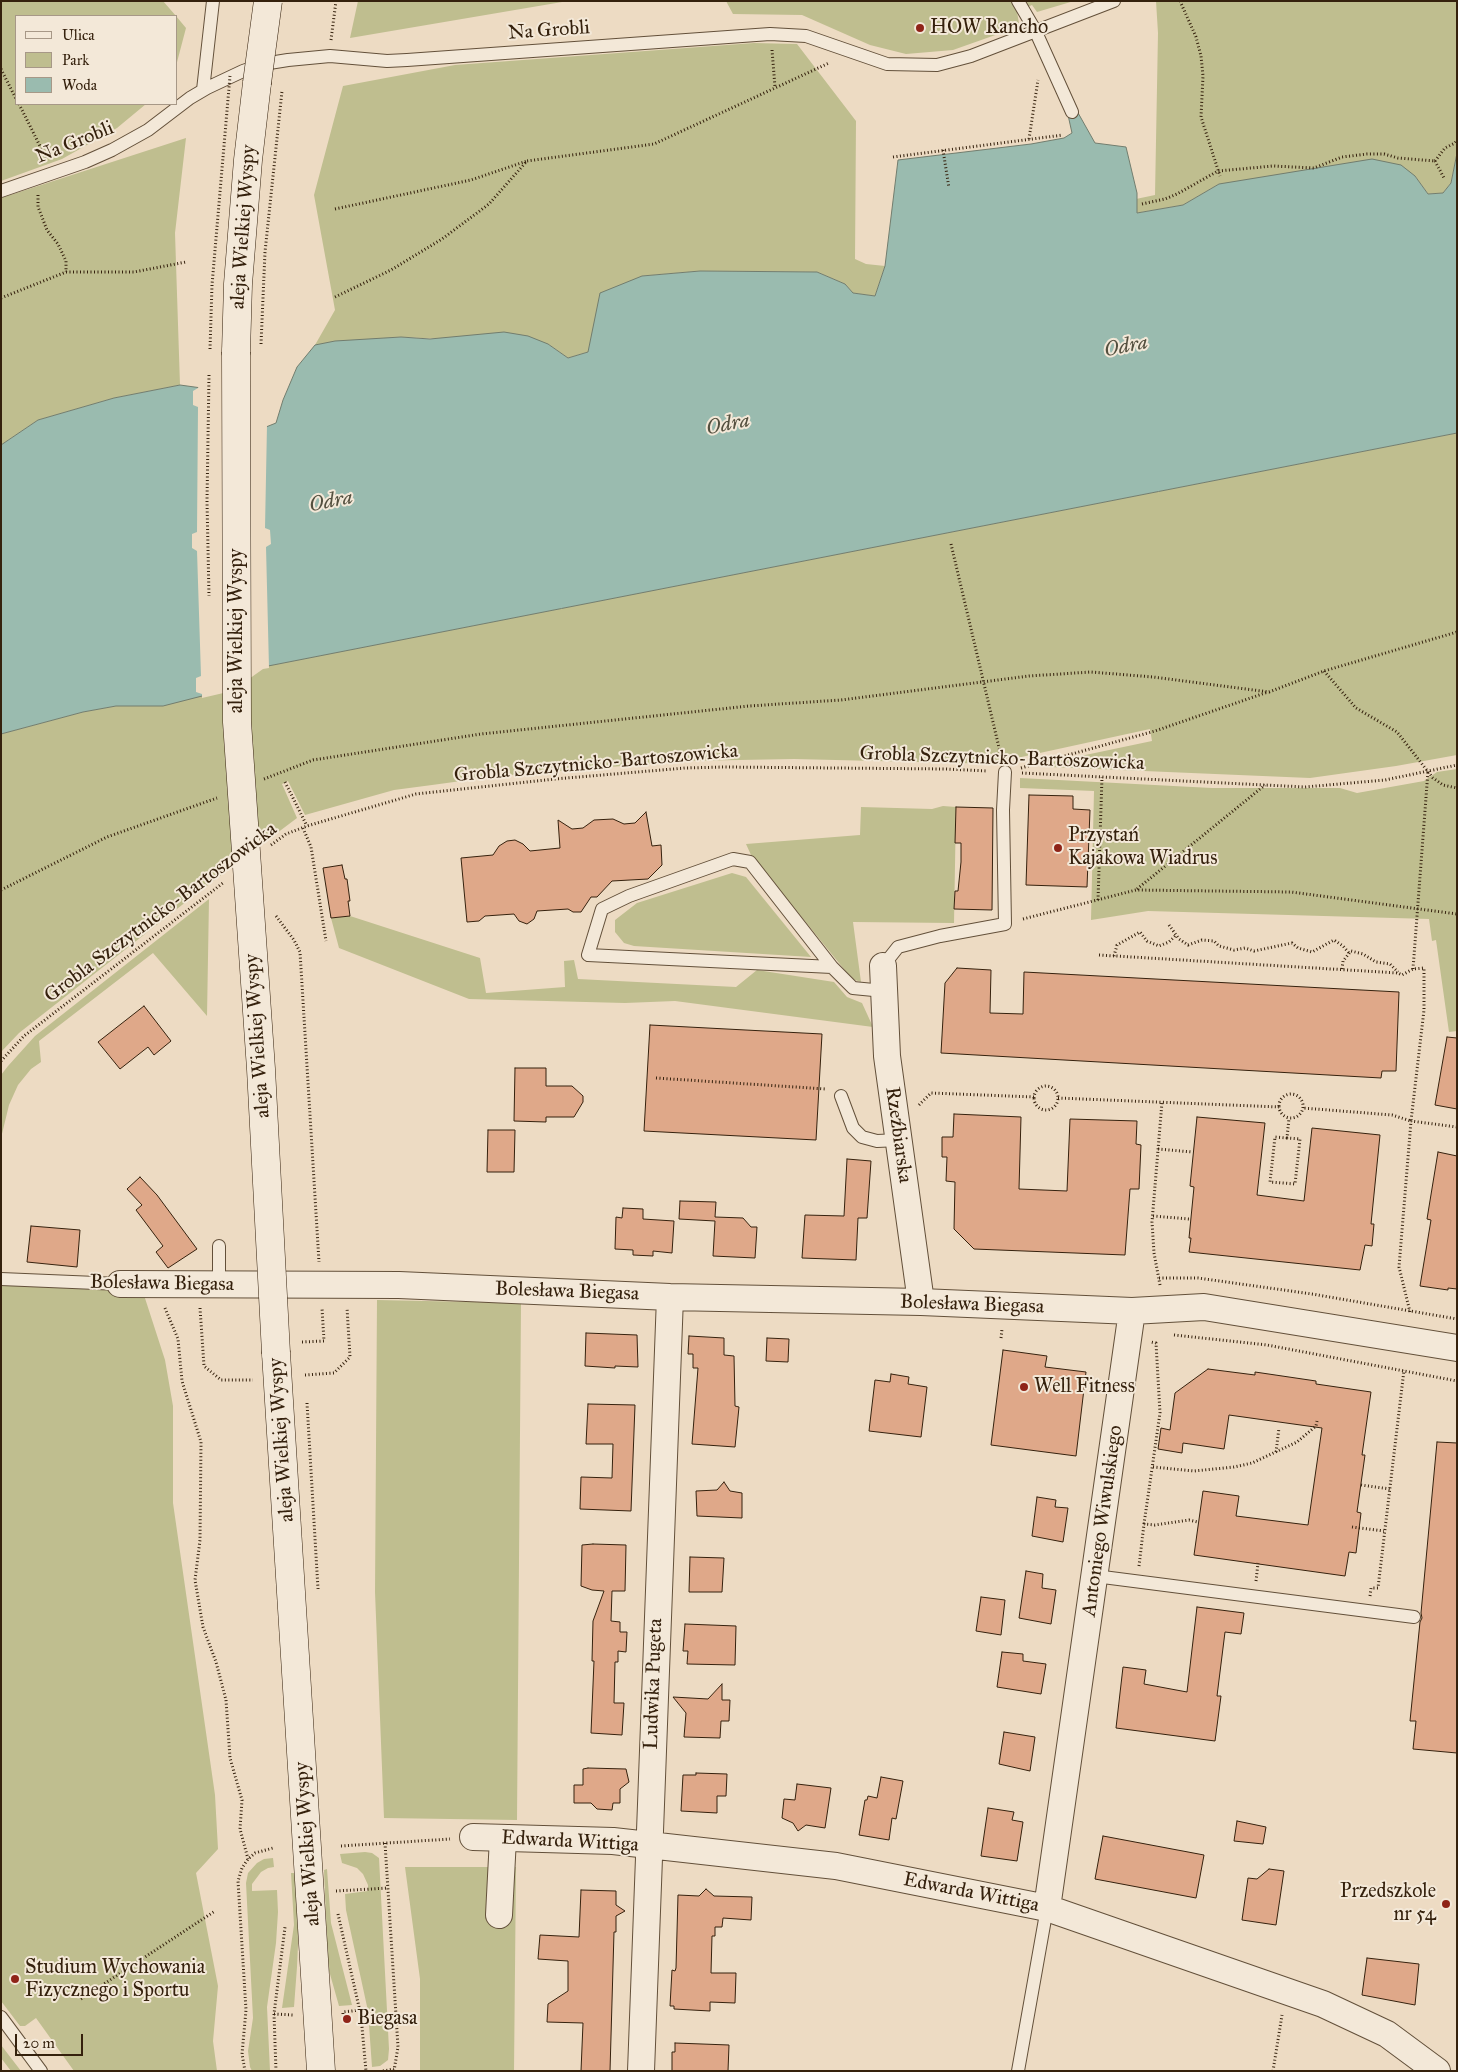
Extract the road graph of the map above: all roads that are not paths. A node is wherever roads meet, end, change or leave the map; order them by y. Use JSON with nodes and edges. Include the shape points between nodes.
{"nodes":[{"id":1,"x":213,"y":1,"type":"edge"},
{"id":2,"x":268,"y":1,"type":"edge"},
{"id":3,"x":1018,"y":1,"type":"edge"},
{"id":4,"x":1114,"y":1,"type":"edge"},
{"id":5,"x":1035,"y":30,"type":"junction"},
{"id":6,"x":203,"y":90,"type":"junction"},
{"id":7,"x":1072,"y":112,"type":"dead end"},
{"id":8,"x":1,"y":191,"type":"edge"},
{"id":9,"x":1005,"y":772,"type":"road end"},
{"id":10,"x":832,"y":967,"type":"junction"},
{"id":11,"x":884,"y":979,"type":"junction"},
{"id":12,"x":838,"y":1093,"type":"road end"},
{"id":13,"x":899,"y":1140,"type":"junction"},
{"id":14,"x":219,"y":1246,"type":"dead end"},
{"id":15,"x":1,"y":1279,"type":"edge"},
{"id":16,"x":120,"y":1284,"type":"joint"},
{"id":17,"x":209,"y":1285,"type":"junction"},
{"id":18,"x":670,"y":1297,"type":"junction"},
{"id":19,"x":921,"y":1302,"type":"junction"},
{"id":20,"x":1132,"y":1311,"type":"junction"},
{"id":21,"x":1457,"y":1348,"type":"edge"},
{"id":22,"x":1095,"y":1576,"type":"junction"},
{"id":23,"x":1414,"y":1617,"type":"dead end"},
{"id":24,"x":473,"y":1838,"type":"road end"},
{"id":25,"x":503,"y":1838,"type":"junction"},
{"id":26,"x":648,"y":1845,"type":"junction"},
{"id":27,"x":1047,"y":1908,"type":"junction"},
{"id":28,"x":499,"y":1914,"type":"dead end"},
{"id":29,"x":1,"y":2017,"type":"edge"},
{"id":30,"x":41,"y":2071,"type":"edge"},
{"id":31,"x":321,"y":2071,"type":"edge"},
{"id":32,"x":641,"y":2071,"type":"edge"},
{"id":33,"x":1018,"y":2071,"type":"edge"},
{"id":34,"x":1437,"y":2071,"type":"edge"}],
"edges":[{"from":1,"to":6,"type":"lane"},
{"from":2,"to":31,"type":"main road","name":"aleja Wielkiej Wyspy","bridge":true,"via":[[248,160],[238,284],[237,722]]},
{"from":3,"to":5,"type":"lane"},
{"from":4,"to":5,"type":"lane","name":"Na Grobli"},
{"from":5,"to":6,"type":"lane","name":"Na Grobli","via":[[971,56],[937,64],[887,64],[806,36],[770,34],[387,61],[307,57],[264,64]]},
{"from":5,"to":7,"type":"lane"},
{"from":6,"to":8,"type":"lane","name":"Na Grobli","via":[[134,139],[85,162]]},
{"from":9,"to":11,"type":"lane","via":[[1005,924],[898,947]]},
{"from":10,"to":10,"type":"lane","via":[[705,961],[588,954],[602,909],[734,859],[750,862]]},
{"from":10,"to":11,"type":"lane","via":[[853,988]]},
{"from":11,"to":13,"type":"street","name":"Rzeźbiarska","via":[[887,1056]]},
{"from":12,"to":13,"type":"lane","via":[[853,1128],[862,1137],[876,1141]]},
{"from":13,"to":19,"type":"street","name":"Rzeźbiarska"},
{"from":14,"to":17,"type":"lane"},
{"from":15,"to":16,"type":"lane","name":"Bolesława Biegasa"},
{"from":16,"to":17,"type":"street","name":"Bolesława Biegasa"},
{"from":17,"to":18,"type":"street","name":"Bolesława Biegasa","via":[[399,1285]]},
{"from":18,"to":19,"type":"street","name":"Bolesława Biegasa"},
{"from":18,"to":26,"type":"street","name":"Ludwika Pugeta"},
{"from":19,"to":20,"type":"street","name":"Bolesława Biegasa"},
{"from":20,"to":21,"type":"street","via":[[1204,1307]]},
{"from":20,"to":22,"type":"street","name":"Antoniego Wiwulskiego"},
{"from":22,"to":23,"type":"lane"},
{"from":22,"to":27,"type":"street","name":"Antoniego Wiwulskiego"},
{"from":24,"to":25,"type":"street","name":"Edwarda Wittiga"},
{"from":25,"to":26,"type":"street","name":"Edwarda Wittiga"},
{"from":25,"to":28,"type":"street"},
{"from":26,"to":27,"type":"street","name":"Edwarda Wittiga","via":[[836,1866]]},
{"from":26,"to":32,"type":"street","name":"Ludwika Pugeta"},
{"from":27,"to":33,"type":"lane"},
{"from":27,"to":34,"type":"street","name":"Edwarda Wittiga","via":[[1323,2004],[1387,2034]]},
{"from":29,"to":30,"type":"lane"}]}
